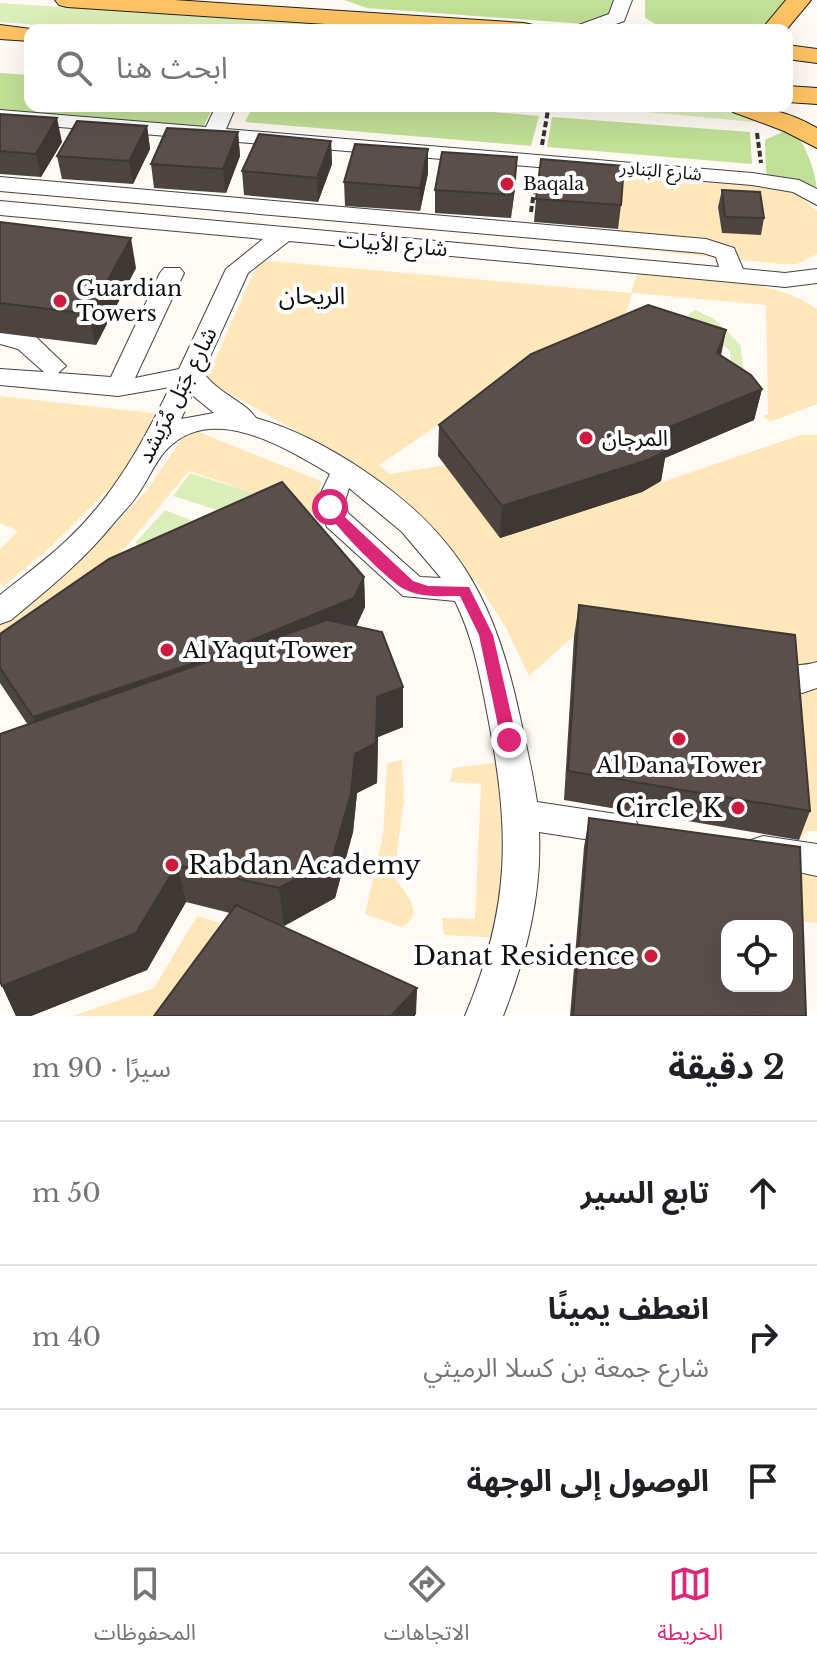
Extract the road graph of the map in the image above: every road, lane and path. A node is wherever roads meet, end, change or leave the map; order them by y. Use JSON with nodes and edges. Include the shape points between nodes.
{"nodes":[{"id":1,"x":67,"y":0,"type":"edge"},
{"id":2,"x":623,"y":0,"type":"edge"},
{"id":3,"x":799,"y":0,"type":"edge"},
{"id":4,"x":433,"y":24,"type":"edge"},
{"id":5,"x":599,"y":24,"type":"edge"},
{"id":6,"x":778,"y":24,"type":"edge"},
{"id":7,"x":0,"y":32,"type":"edge"},
{"id":8,"x":24,"y":34,"type":"edge"},
{"id":9,"x":793,"y":53,"type":"edge"},
{"id":10,"x":817,"y":56,"type":"edge"},
{"id":11,"x":817,"y":71,"type":"edge"},
{"id":12,"x":793,"y":72,"type":"edge"},
{"id":13,"x":793,"y":94,"type":"edge"},
{"id":14,"x":817,"y":96,"type":"edge"},
{"id":15,"x":223,"y":112,"type":"edge"},
{"id":16,"x":548,"y":112,"type":"edge"},
{"id":17,"x":0,"y":116,"type":"edge"},
{"id":18,"x":749,"y":117,"type":"edge"},
{"id":19,"x":214,"y":133,"type":"junction"},
{"id":20,"x":817,"y":140,"type":"edge"},
{"id":21,"x":538,"y":161,"type":"junction"},
{"id":22,"x":764,"y":181,"type":"junction"},
{"id":23,"x":0,"y":184,"type":"edge"},
{"id":24,"x":817,"y":198,"type":"edge"},
{"id":25,"x":264,"y":207,"type":"junction"},
{"id":26,"x":0,"y":208,"type":"edge"},
{"id":27,"x":225,"y":229,"type":"junction"},
{"id":28,"x":529,"y":231,"type":"junction"},
{"id":29,"x":254,"y":232,"type":"junction"},
{"id":30,"x":284,"y":234,"type":"junction"},
{"id":31,"x":238,"y":269,"type":"junction"},
{"id":32,"x":172,"y":273,"type":"dead end"},
{"id":33,"x":733,"y":275,"type":"junction"},
{"id":34,"x":817,"y":276,"type":"edge"},
{"id":35,"x":785,"y":280,"type":"junction"},
{"id":36,"x":817,"y":293,"type":"edge"},
{"id":37,"x":0,"y":336,"type":"edge"},
{"id":38,"x":0,"y":360,"type":"edge"},
{"id":39,"x":53,"y":366,"type":"junction"},
{"id":40,"x":191,"y":374,"type":"junction"},
{"id":41,"x":0,"y":377,"type":"edge"},
{"id":42,"x":121,"y":380,"type":"junction"},
{"id":43,"x":253,"y":424,"type":"junction"},
{"id":44,"x":157,"y":443,"type":"junction"},
{"id":45,"x":345,"y":473,"type":"junction"},
{"id":46,"x":465,"y":590,"type":"junction"},
{"id":47,"x":0,"y":612,"type":"edge"},
{"id":48,"x":521,"y":814,"type":"junction"},
{"id":49,"x":661,"y":836,"type":"edge"},
{"id":50,"x":739,"y":848,"type":"edge"},
{"id":51,"x":817,"y":860,"type":"edge"},
{"id":52,"x":484,"y":1016,"type":"edge"}],
"edges":[{"from":1,"to":4,"type":"main road"},
{"from":2,"to":5,"type":"street","via":[[617,17]]},
{"from":3,"to":6,"type":"main road"},
{"from":7,"to":8,"type":"main road"},
{"from":9,"to":10,"type":"main road"},
{"from":11,"to":12,"type":"main road"},
{"from":13,"to":14,"type":"main road"},
{"from":15,"to":19,"type":"street"},
{"from":16,"to":21,"type":"path"},
{"from":17,"to":19,"type":"street","name":"شارع البَنادِر"},
{"from":18,"to":20,"type":"main road","via":[[793,125]]},
{"from":18,"to":22,"type":"path"},
{"from":19,"to":21,"type":"street","name":"شارع البَنادِر"},
{"from":21,"to":22,"type":"street","name":"شارع البَنادِر"},
{"from":21,"to":28,"type":"path"},
{"from":22,"to":24,"type":"street","name":"شارع البَنادِر","via":[[799,187]]},
{"from":23,"to":25,"type":"street"},
{"from":25,"to":28,"type":"street"},
{"from":25,"to":29,"type":"street"},
{"from":26,"to":27,"type":"street","name":"شارع الأبيات"},
{"from":27,"to":29,"type":"street","name":"شارع الأبيات"},
{"from":27,"to":31,"type":"street"},
{"from":28,"to":33,"type":"street","via":[[714,247],[729,257]]},
{"from":29,"to":30,"type":"street","name":"شارع الأبيات"},
{"from":30,"to":31,"type":"street","name":"شارع جَبَل مُرَيشد"},
{"from":30,"to":33,"type":"street","name":"شارع الأبيات"},
{"from":31,"to":40,"type":"street","name":"شارع جَبَل مُرَيشد"},
{"from":32,"to":42,"type":"street"},
{"from":33,"to":35,"type":"street","name":"شارع الأبيات"},
{"from":34,"to":35,"type":"street","name":"شارع الأبيات"},
{"from":35,"to":36,"type":"street","name":"شارع الأبيات"},
{"from":37,"to":39,"type":"street","via":[[27,343]]},
{"from":38,"to":39,"type":"street"},
{"from":39,"to":42,"type":"street"},
{"from":40,"to":42,"type":"street","via":[[157,385]]},
{"from":40,"to":43,"type":"street","via":[[213,401]]},
{"from":40,"to":44,"type":"street","name":"شارع جَبَل مُرَيشد"},
{"from":41,"to":42,"type":"street"},
{"from":43,"to":44,"type":"street","via":[[203,421]]},
{"from":43,"to":45,"type":"street"},
{"from":44,"to":47,"type":"street","name":"شارع جَبَل مُرَيشد","via":[[128,488],[78,547]]},
{"from":45,"to":46,"type":"street","via":[[423,537]]},
{"from":45,"to":46,"type":"street","via":[[330,495],[337,520],[408,585],[428,591]]},
{"from":46,"to":48,"type":"street","via":[[486,635]]},
{"from":48,"to":49,"type":"street"},
{"from":48,"to":52,"type":"street","via":[[520,871],[507,950]]},
{"from":50,"to":51,"type":"street"}]}
